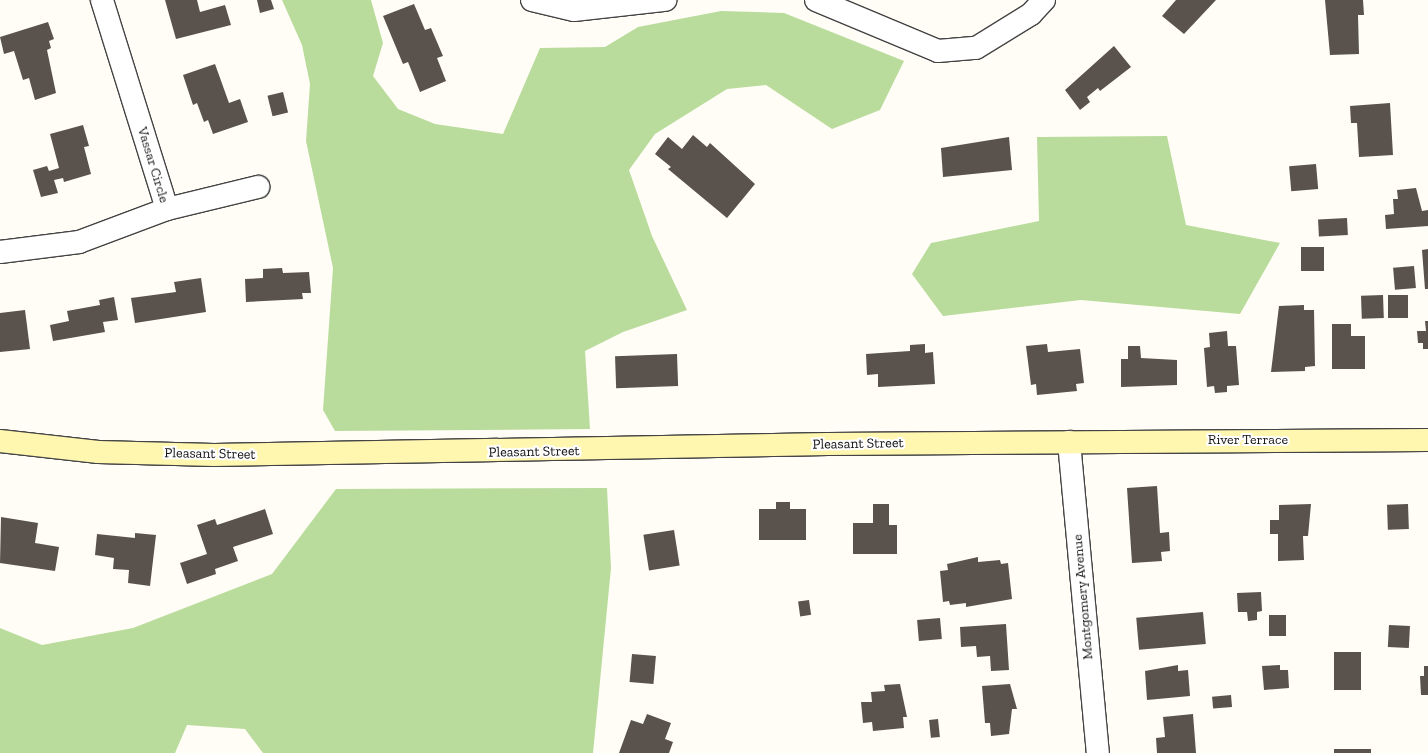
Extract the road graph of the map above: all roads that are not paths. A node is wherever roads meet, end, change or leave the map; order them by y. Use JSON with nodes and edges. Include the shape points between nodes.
{"nodes":[{"id":1,"x":102,"y":0,"type":"edge"},
{"id":2,"x":532,"y":0,"type":"edge"},
{"id":3,"x":665,"y":0,"type":"edge"},
{"id":4,"x":816,"y":0,"type":"edge"},
{"id":5,"x":1044,"y":0,"type":"edge"},
{"id":6,"x":258,"y":187,"type":"dead end"},
{"id":7,"x":167,"y":209,"type":"junction"},
{"id":8,"x":0,"y":252,"type":"edge"},
{"id":9,"x":1428,"y":440,"type":"edge"},
{"id":10,"x":0,"y":441,"type":"edge"},
{"id":11,"x":1069,"y":442,"type":"junction"},
{"id":12,"x":1098,"y":753,"type":"edge"}],
"edges":[{"from":1,"to":7,"type":"street","name":"Vassar Circle"},
{"from":2,"to":3,"type":"street","via":[[574,10]]},
{"from":4,"to":5,"type":"street","via":[[938,50],[976,48],[1031,14]]},
{"from":6,"to":7,"type":"street"},
{"from":7,"to":8,"type":"street","name":"Vassar Circle","via":[[79,242]]},
{"from":9,"to":11,"type":"street","name":"River Terrace"},
{"from":10,"to":11,"type":"street","name":"Pleasant Street","via":[[98,452],[214,455]]},
{"from":11,"to":12,"type":"street","name":"Montgomery Avenue"}]}
